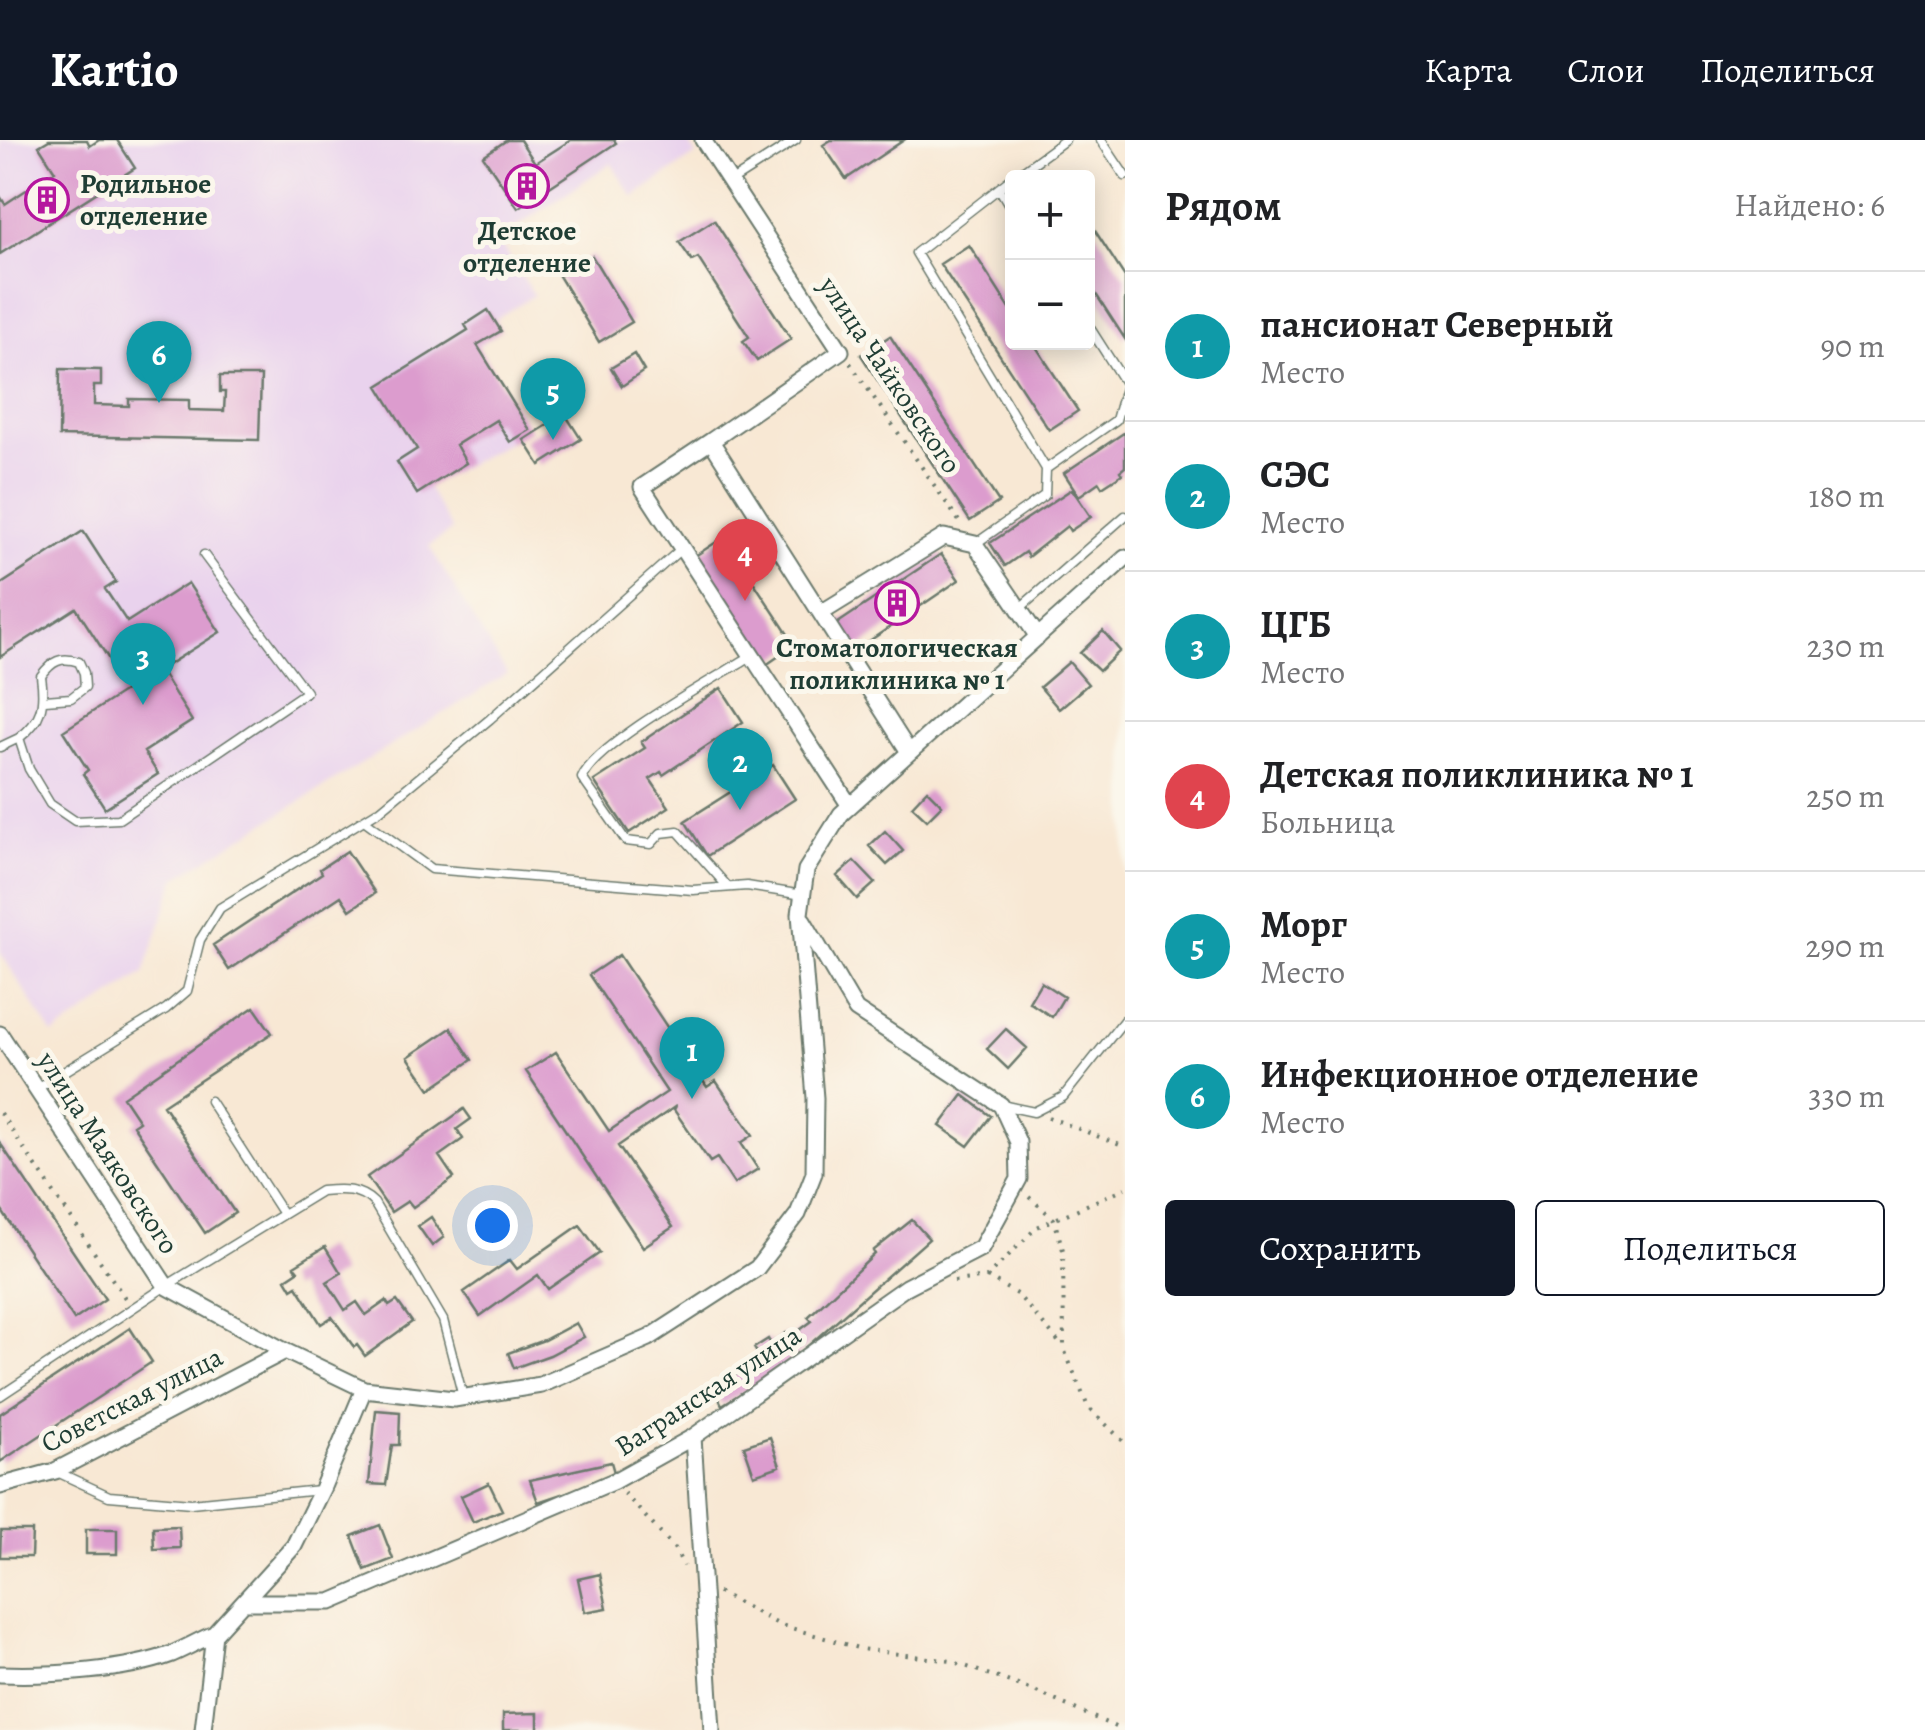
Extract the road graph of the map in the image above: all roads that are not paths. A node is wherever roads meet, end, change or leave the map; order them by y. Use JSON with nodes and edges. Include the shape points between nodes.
{"nodes":[{"id":1,"x":703,"y":140,"type":"edge"},
{"id":2,"x":796,"y":140,"type":"edge"},
{"id":3,"x":1064,"y":140,"type":"edge"},
{"id":4,"x":1100,"y":140,"type":"edge"},
{"id":5,"x":1024,"y":170,"type":"edge"},
{"id":6,"x":1125,"y":176,"type":"edge"},
{"id":7,"x":730,"y":182,"type":"junction"},
{"id":8,"x":1005,"y":184,"type":"edge"},
{"id":9,"x":999,"y":188,"type":"junction"},
{"id":10,"x":1005,"y":198,"type":"edge"},
{"id":11,"x":1095,"y":336,"type":"edge"},
{"id":12,"x":1125,"y":385,"type":"edge"},
{"id":13,"x":711,"y":441,"type":"junction"},
{"id":14,"x":1046,"y":469,"type":"junction"},
{"id":15,"x":1123,"y":522,"type":"edge"},
{"id":16,"x":975,"y":544,"type":"junction"},
{"id":17,"x":682,"y":548,"type":"junction"},
{"id":18,"x":204,"y":554,"type":"dead end"},
{"id":19,"x":1125,"y":558,"type":"edge"},
{"id":20,"x":1019,"y":609,"type":"junction"},
{"id":21,"x":820,"y":613,"type":"junction"},
{"id":22,"x":1038,"y":637,"type":"junction"},
{"id":23,"x":752,"y":655,"type":"junction"},
{"id":24,"x":44,"y":700,"type":"junction"},
{"id":25,"x":19,"y":738,"type":"junction"},
{"id":26,"x":0,"y":748,"type":"edge"},
{"id":27,"x":910,"y":752,"type":"junction"},
{"id":28,"x":850,"y":806,"type":"junction"},
{"id":29,"x":364,"y":820,"type":"junction"},
{"id":30,"x":728,"y":887,"type":"junction"},
{"id":31,"x":802,"y":895,"type":"junction"},
{"id":32,"x":800,"y":914,"type":"junction"},
{"id":33,"x":1125,"y":1019,"type":"edge"},
{"id":34,"x":0,"y":1034,"type":"edge"},
{"id":35,"x":36,"y":1090,"type":"junction"},
{"id":36,"x":210,"y":1101,"type":"dead end"},
{"id":37,"x":1001,"y":1105,"type":"junction"},
{"id":38,"x":283,"y":1214,"type":"junction"},
{"id":39,"x":166,"y":1286,"type":"junction"},
{"id":40,"x":285,"y":1351,"type":"junction"},
{"id":41,"x":364,"y":1389,"type":"junction"},
{"id":42,"x":0,"y":1396,"type":"edge"},
{"id":43,"x":464,"y":1397,"type":"junction"},
{"id":44,"x":693,"y":1436,"type":"junction"},
{"id":45,"x":55,"y":1471,"type":"junction"},
{"id":46,"x":0,"y":1486,"type":"edge"},
{"id":47,"x":322,"y":1490,"type":"junction"},
{"id":48,"x":243,"y":1602,"type":"junction"},
{"id":49,"x":214,"y":1634,"type":"junction"},
{"id":50,"x":0,"y":1674,"type":"edge"},
{"id":51,"x":203,"y":1730,"type":"edge"},
{"id":52,"x":712,"y":1730,"type":"edge"}],
"edges":[{"from":1,"to":7,"type":"street","name":"улица Чайковского"},
{"from":2,"to":7,"type":"lane"},
{"from":3,"to":5,"type":"lane"},
{"from":4,"to":6,"type":"lane"},
{"from":7,"to":13,"type":"street","name":"улица Чайковского","via":[[841,351]]},
{"from":8,"to":9,"type":"lane"},
{"from":9,"to":10,"type":"lane"},
{"from":9,"to":14,"type":"lane","via":[[916,253]]},
{"from":11,"to":12,"type":"lane"},
{"from":12,"to":14,"type":"lane","via":[[1116,420]]},
{"from":13,"to":17,"type":"street","via":[[642,487]]},
{"from":13,"to":21,"type":"street"},
{"from":14,"to":16,"type":"lane","via":[[1045,495]]},
{"from":15,"to":20,"type":"lane"},
{"from":16,"to":20,"type":"street"},
{"from":16,"to":21,"type":"street","via":[[944,537]]},
{"from":17,"to":23,"type":"street"},
{"from":17,"to":29,"type":"lane","via":[[490,719]]},
{"from":18,"to":25,"type":"lane","via":[[306,692],[120,819],[75,821],[50,804]]},
{"from":19,"to":22,"type":"street"},
{"from":20,"to":22,"type":"street"},
{"from":21,"to":27,"type":"street"},
{"from":22,"to":27,"type":"street"},
{"from":23,"to":28,"type":"street"},
{"from":23,"to":30,"type":"lane","via":[[608,747],[582,778],[626,841],[652,844],[661,833],[678,831]]},
{"from":24,"to":24,"type":"lane","via":[[41,676],[50,664],[79,662],[85,686],[71,698]]},
{"from":24,"to":25,"type":"lane","via":[[36,725]]},
{"from":25,"to":26,"type":"lane"},
{"from":27,"to":28,"type":"street"},
{"from":28,"to":31,"type":"street","via":[[806,870]]},
{"from":29,"to":30,"type":"lane","via":[[431,869],[693,890]]},
{"from":29,"to":35,"type":"lane","via":[[220,908],[200,940],[187,991]]},
{"from":30,"to":31,"type":"lane"},
{"from":31,"to":32,"type":"street"},
{"from":32,"to":37,"type":"street","via":[[856,1010]]},
{"from":32,"to":43,"type":"street","via":[[816,1098],[814,1174],[798,1214],[756,1268],[649,1338],[541,1384]]},
{"from":33,"to":37,"type":"lane","via":[[1063,1097],[1034,1112]]},
{"from":34,"to":35,"type":"street","name":"улица Маяковского"},
{"from":35,"to":39,"type":"street","name":"улица Маяковского"},
{"from":36,"to":38,"type":"lane"},
{"from":37,"to":44,"type":"street","name":"Вагранская улица","via":[[1018,1142],[1020,1179],[981,1248],[906,1287]]},
{"from":38,"to":39,"type":"lane"},
{"from":38,"to":43,"type":"lane","via":[[321,1191],[364,1193],[374,1203],[443,1320]]},
{"from":39,"to":40,"type":"street","name":"улица Маяковского"},
{"from":39,"to":42,"type":"lane"},
{"from":40,"to":41,"type":"street","name":"улица Маяковского"},
{"from":40,"to":45,"type":"street","name":"Советская улица"},
{"from":41,"to":43,"type":"street"},
{"from":41,"to":47,"type":"street"},
{"from":44,"to":48,"type":"street","name":"Вагранская улица","via":[[614,1481],[331,1602]]},
{"from":44,"to":52,"type":"street"},
{"from":45,"to":46,"type":"street","name":"Советская улица"},
{"from":45,"to":47,"type":"lane","via":[[109,1496],[190,1503]]},
{"from":47,"to":48,"type":"street","via":[[294,1546]]},
{"from":48,"to":49,"type":"street"},
{"from":49,"to":50,"type":"street","via":[[170,1655],[127,1665]]},
{"from":49,"to":51,"type":"street"}]}
